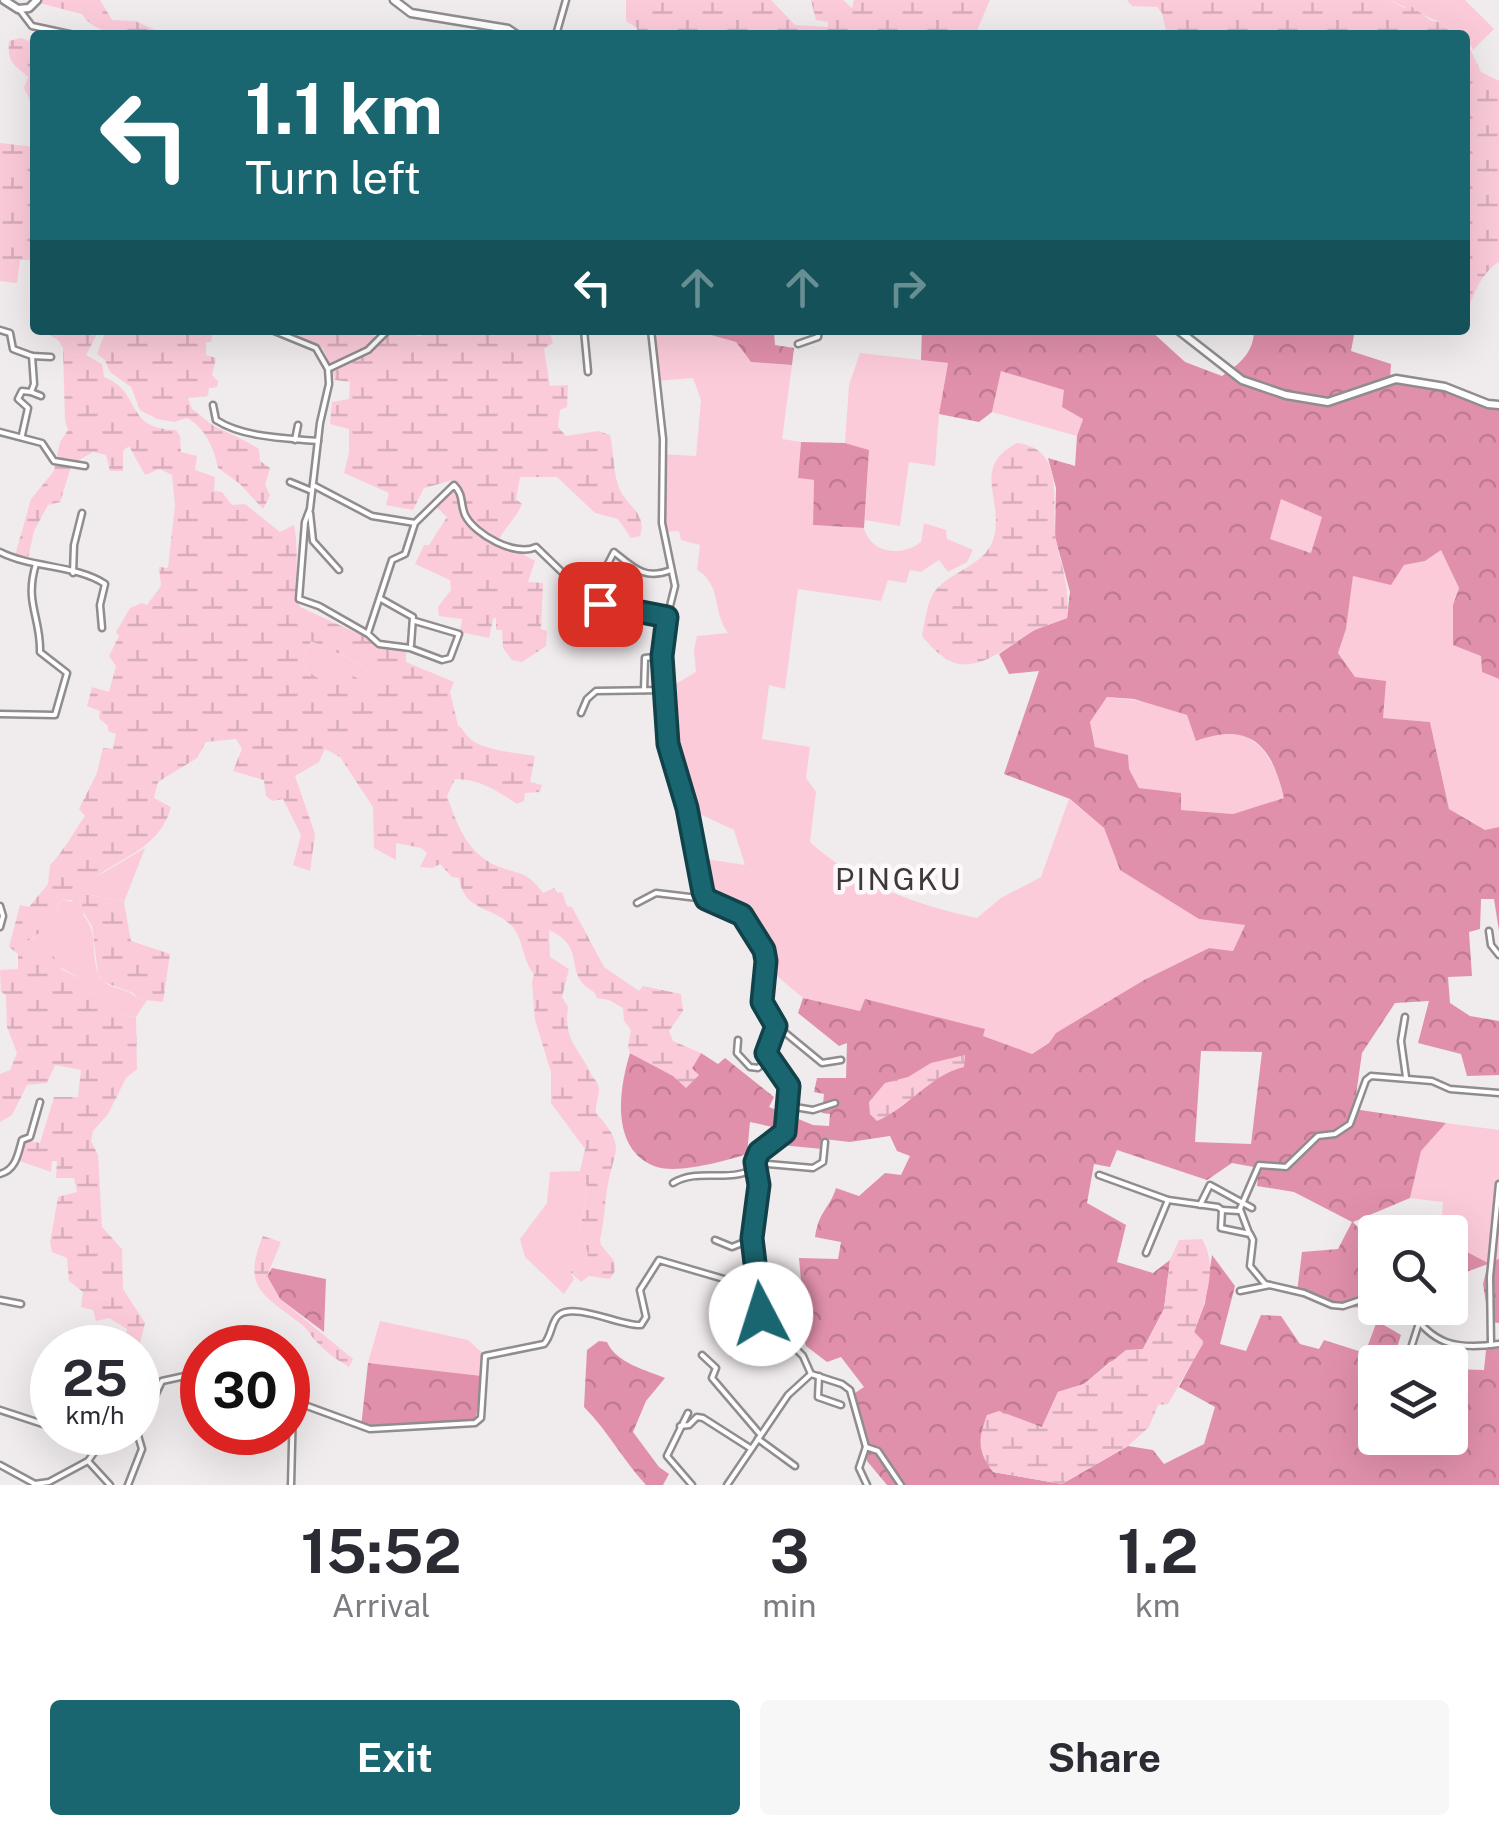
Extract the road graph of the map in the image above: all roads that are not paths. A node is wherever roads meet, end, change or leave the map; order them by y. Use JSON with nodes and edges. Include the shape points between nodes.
{"nodes":[{"id":1,"x":4,"y":0,"type":"edge"},
{"id":2,"x":37,"y":0,"type":"edge"},
{"id":3,"x":394,"y":0,"type":"edge"},
{"id":4,"x":566,"y":0,"type":"edge"},
{"id":5,"x":18,"y":8,"type":"junction"},
{"id":6,"x":51,"y":30,"type":"edge"},
{"id":7,"x":510,"y":30,"type":"edge"},
{"id":8,"x":557,"y":30,"type":"edge"},
{"id":9,"x":0,"y":330,"type":"edge"},
{"id":10,"x":286,"y":335,"type":"edge"},
{"id":11,"x":383,"y":335,"type":"edge"},
{"id":12,"x":584,"y":335,"type":"edge"},
{"id":13,"x":652,"y":335,"type":"edge"},
{"id":14,"x":819,"y":335,"type":"edge"},
{"id":15,"x":1184,"y":335,"type":"edge"},
{"id":16,"x":798,"y":344,"type":"dead end"},
{"id":17,"x":32,"y":356,"type":"junction"},
{"id":18,"x":51,"y":357,"type":"dead end"},
{"id":19,"x":328,"y":368,"type":"junction"},
{"id":20,"x":588,"y":372,"type":"dead end"},
{"id":21,"x":31,"y":392,"type":"junction"},
{"id":22,"x":41,"y":396,"type":"dead end"},
{"id":23,"x":213,"y":405,"type":"dead end"},
{"id":24,"x":1499,"y":405,"type":"edge"},
{"id":25,"x":298,"y":425,"type":"dead end"},
{"id":26,"x":0,"y":432,"type":"edge"},
{"id":27,"x":22,"y":435,"type":"junction"},
{"id":28,"x":296,"y":440,"type":"junction"},
{"id":29,"x":318,"y":441,"type":"junction"},
{"id":30,"x":86,"y":466,"type":"dead end"},
{"id":31,"x":290,"y":482,"type":"dead end"},
{"id":32,"x":313,"y":488,"type":"junction"},
{"id":33,"x":310,"y":508,"type":"junction"},
{"id":34,"x":82,"y":514,"type":"dead end"},
{"id":35,"x":415,"y":524,"type":"junction"},
{"id":36,"x":0,"y":552,"type":"edge"},
{"id":37,"x":36,"y":564,"type":"junction"},
{"id":38,"x":339,"y":570,"type":"dead end"},
{"id":39,"x":672,"y":570,"type":"junction"},
{"id":40,"x":73,"y":573,"type":"junction"},
{"id":41,"x":598,"y":583,"type":"junction"},
{"id":42,"x":382,"y":599,"type":"junction"},
{"id":43,"x":667,"y":617,"type":"junction"},
{"id":44,"x":415,"y":621,"type":"junction"},
{"id":45,"x":102,"y":628,"type":"dead end"},
{"id":46,"x":368,"y":634,"type":"junction"},
{"id":47,"x":410,"y":648,"type":"junction"},
{"id":48,"x":662,"y":656,"type":"junction"},
{"id":49,"x":644,"y":690,"type":"junction"},
{"id":50,"x":666,"y":690,"type":"junction"},
{"id":51,"x":581,"y":712,"type":"dead end"},
{"id":52,"x":0,"y":714,"type":"edge"},
{"id":53,"x":706,"y":899,"type":"junction"},
{"id":54,"x":637,"y":903,"type":"dead end"},
{"id":55,"x":0,"y":906,"type":"edge"},
{"id":56,"x":0,"y":927,"type":"edge"},
{"id":57,"x":1489,"y":931,"type":"dead end"},
{"id":58,"x":1499,"y":955,"type":"edge"},
{"id":59,"x":1405,"y":1017,"type":"dead end"},
{"id":60,"x":776,"y":1026,"type":"junction"},
{"id":61,"x":738,"y":1040,"type":"dead end"},
{"id":62,"x":768,"y":1058,"type":"junction"},
{"id":63,"x":841,"y":1060,"type":"dead end"},
{"id":64,"x":1406,"y":1078,"type":"junction"},
{"id":65,"x":1499,"y":1094,"type":"edge"},
{"id":66,"x":40,"y":1102,"type":"dead end"},
{"id":67,"x":836,"y":1103,"type":"dead end"},
{"id":68,"x":788,"y":1106,"type":"junction"},
{"id":69,"x":826,"y":1142,"type":"dead end"},
{"id":70,"x":755,"y":1166,"type":"junction"},
{"id":71,"x":0,"y":1174,"type":"edge"},
{"id":72,"x":1100,"y":1175,"type":"dead end"},
{"id":73,"x":673,"y":1183,"type":"dead end"},
{"id":74,"x":1499,"y":1184,"type":"edge"},
{"id":75,"x":1168,"y":1200,"type":"junction"},
{"id":76,"x":1200,"y":1204,"type":"junction"},
{"id":77,"x":1242,"y":1206,"type":"junction"},
{"id":78,"x":1252,"y":1208,"type":"dead end"},
{"id":79,"x":1222,"y":1210,"type":"junction"},
{"id":80,"x":1250,"y":1234,"type":"junction"},
{"id":81,"x":752,"y":1238,"type":"junction"},
{"id":82,"x":715,"y":1240,"type":"dead end"},
{"id":83,"x":1146,"y":1253,"type":"dead end"},
{"id":84,"x":1270,"y":1285,"type":"junction"},
{"id":85,"x":758,"y":1289,"type":"junction"},
{"id":86,"x":1240,"y":1292,"type":"dead end"},
{"id":87,"x":0,"y":1300,"type":"edge"},
{"id":88,"x":1358,"y":1300,"type":"edge"},
{"id":89,"x":21,"y":1304,"type":"dead end"},
{"id":90,"x":761,"y":1314,"type":"junction"},
{"id":91,"x":1421,"y":1325,"type":"edge"},
{"id":92,"x":1499,"y":1344,"type":"edge"},
{"id":93,"x":1491,"y":1345,"type":"junction"},
{"id":94,"x":733,"y":1353,"type":"dead end"},
{"id":95,"x":702,"y":1355,"type":"dead end"},
{"id":96,"x":811,"y":1374,"type":"junction"},
{"id":97,"x":819,"y":1376,"type":"junction"},
{"id":98,"x":840,"y":1405,"type":"dead end"},
{"id":99,"x":310,"y":1408,"type":"edge"},
{"id":100,"x":0,"y":1410,"type":"edge"},
{"id":101,"x":688,"y":1413,"type":"dead end"},
{"id":102,"x":30,"y":1419,"type":"edge"},
{"id":103,"x":680,"y":1426,"type":"junction"},
{"id":104,"x":758,"y":1436,"type":"junction"},
{"id":105,"x":866,"y":1446,"type":"junction"},
{"id":106,"x":750,"y":1448,"type":"junction"},
{"id":107,"x":92,"y":1455,"type":"edge"},
{"id":108,"x":140,"y":1455,"type":"edge"},
{"id":109,"x":291,"y":1455,"type":"edge"},
{"id":110,"x":88,"y":1461,"type":"junction"},
{"id":111,"x":0,"y":1465,"type":"edge"},
{"id":112,"x":795,"y":1466,"type":"dead end"},
{"id":113,"x":32,"y":1484,"type":"edge"},
{"id":114,"x":110,"y":1485,"type":"edge"},
{"id":115,"x":128,"y":1485,"type":"edge"},
{"id":116,"x":292,"y":1485,"type":"edge"},
{"id":117,"x":692,"y":1485,"type":"edge"},
{"id":118,"x":727,"y":1485,"type":"edge"},
{"id":119,"x":867,"y":1485,"type":"edge"},
{"id":120,"x":901,"y":1485,"type":"edge"}],
"edges":[{"from":1,"to":5,"type":"street"},
{"from":2,"to":5,"type":"street"},
{"from":3,"to":7,"type":"street","via":[[411,13]]},
{"from":4,"to":8,"type":"street"},
{"from":5,"to":6,"type":"street","via":[[32,26]]},
{"from":9,"to":17,"type":"street","via":[[10,333],[12,349]]},
{"from":10,"to":19,"type":"street","via":[[313,345]]},
{"from":11,"to":19,"type":"street","via":[[368,350]]},
{"from":12,"to":20,"type":"street"},
{"from":13,"to":39,"type":"street","via":[[664,439],[662,523]]},
{"from":14,"to":16,"type":"street"},
{"from":15,"to":24,"type":"street","via":[[1242,380],[1286,395],[1328,402],[1396,379],[1445,386]]},
{"from":17,"to":18,"type":"street"},
{"from":17,"to":21,"type":"street"},
{"from":19,"to":29,"type":"street"},
{"from":21,"to":22,"type":"street"},
{"from":21,"to":27,"type":"street","via":[[18,399],[28,408]]},
{"from":23,"to":28,"type":"street","via":[[216,420],[226,426]]},
{"from":25,"to":28,"type":"street"},
{"from":26,"to":27,"type":"street"},
{"from":27,"to":30,"type":"street","via":[[45,445],[52,460]]},
{"from":28,"to":29,"type":"street"},
{"from":29,"to":32,"type":"street"},
{"from":31,"to":32,"type":"street"},
{"from":32,"to":33,"type":"street"},
{"from":32,"to":35,"type":"street","via":[[372,516]]},
{"from":33,"to":38,"type":"street","via":[[313,542]]},
{"from":33,"to":46,"type":"street","via":[[300,599]]},
{"from":34,"to":40,"type":"street"},
{"from":35,"to":41,"type":"street","via":[[454,485],[480,531],[521,550],[536,547],[566,576]]},
{"from":35,"to":42,"type":"street","via":[[405,554],[392,560]]},
{"from":36,"to":37,"type":"street"},
{"from":37,"to":40,"type":"street"},
{"from":37,"to":52,"type":"street","via":[[30,588],[40,652],[67,673],[59,710],[47,716]]},
{"from":39,"to":41,"type":"street","via":[[642,574],[614,552]]},
{"from":39,"to":43,"type":"street"},
{"from":40,"to":45,"type":"street","via":[[105,584]]},
{"from":41,"to":43,"type":"street","via":[[600,604]]},
{"from":42,"to":44,"type":"street"},
{"from":42,"to":46,"type":"street"},
{"from":43,"to":48,"type":"street"},
{"from":44,"to":47,"type":"street"},
{"from":44,"to":47,"type":"street","via":[[459,634],[447,660]]},
{"from":46,"to":47,"type":"street","via":[[379,644]]},
{"from":48,"to":49,"type":"street","via":[[646,658]]},
{"from":48,"to":50,"type":"street"},
{"from":49,"to":50,"type":"street"},
{"from":49,"to":51,"type":"street","via":[[596,692]]},
{"from":50,"to":53,"type":"street","via":[[668,744]]},
{"from":53,"to":54,"type":"street","via":[[656,894]]},
{"from":53,"to":60,"type":"street","via":[[742,915],[764,950],[762,1002]]},
{"from":55,"to":56,"type":"street"},
{"from":57,"to":58,"type":"street"},
{"from":59,"to":64,"type":"street"},
{"from":60,"to":62,"type":"street"},
{"from":60,"to":63,"type":"street","via":[[822,1064]]},
{"from":61,"to":62,"type":"street","via":[[737,1053],[750,1067]]},
{"from":62,"to":68,"type":"street","via":[[789,1086]]},
{"from":64,"to":65,"type":"street"},
{"from":64,"to":77,"type":"street","via":[[1371,1076],[1350,1124],[1318,1136],[1286,1167],[1259,1166]]},
{"from":66,"to":71,"type":"street","via":[[30,1137],[22,1140],[9,1172]]},
{"from":67,"to":68,"type":"street","via":[[812,1110]]},
{"from":68,"to":70,"type":"street","via":[[785,1132],[759,1152]]},
{"from":69,"to":70,"type":"street","via":[[823,1162],[813,1168]]},
{"from":70,"to":73,"type":"street","via":[[740,1176],[693,1174]]},
{"from":70,"to":81,"type":"street"},
{"from":72,"to":75,"type":"street"},
{"from":74,"to":93,"type":"street"},
{"from":75,"to":76,"type":"street"},
{"from":75,"to":83,"type":"street"},
{"from":76,"to":77,"type":"street","via":[[1210,1185]]},
{"from":76,"to":79,"type":"street"},
{"from":77,"to":78,"type":"street"},
{"from":77,"to":79,"type":"street"},
{"from":77,"to":80,"type":"street"},
{"from":79,"to":80,"type":"street","via":[[1222,1228]]},
{"from":80,"to":84,"type":"street","via":[[1250,1266]]},
{"from":81,"to":82,"type":"street","via":[[732,1247]]},
{"from":81,"to":85,"type":"street"},
{"from":84,"to":86,"type":"street"},
{"from":84,"to":88,"type":"street","via":[[1337,1306]]},
{"from":85,"to":90,"type":"street"},
{"from":85,"to":99,"type":"street","via":[[658,1260],[640,1290],[646,1317],[641,1325],[562,1313],[544,1344],[485,1356],[481,1418],[475,1423],[370,1429]]},
{"from":87,"to":89,"type":"street"},
{"from":90,"to":94,"type":"street"},
{"from":90,"to":96,"type":"street","via":[[803,1356]]},
{"from":91,"to":93,"type":"street","via":[[1439,1339]]},
{"from":92,"to":93,"type":"street"},
{"from":95,"to":104,"type":"street"},
{"from":96,"to":97,"type":"street"},
{"from":96,"to":104,"type":"street"},
{"from":97,"to":98,"type":"street","via":[[818,1397]]},
{"from":97,"to":105,"type":"street","via":[[850,1390]]},
{"from":100,"to":102,"type":"street"},
{"from":101,"to":103,"type":"street"},
{"from":103,"to":106,"type":"street","via":[[699,1416]]},
{"from":103,"to":117,"type":"street","via":[[667,1456]]},
{"from":104,"to":106,"type":"street"},
{"from":104,"to":112,"type":"street"},
{"from":105,"to":119,"type":"street","via":[[859,1468]]},
{"from":105,"to":120,"type":"street","via":[[878,1451]]},
{"from":106,"to":118,"type":"street"},
{"from":107,"to":110,"type":"street"},
{"from":108,"to":115,"type":"street"},
{"from":109,"to":116,"type":"street"},
{"from":110,"to":113,"type":"street"},
{"from":110,"to":114,"type":"street"},
{"from":111,"to":113,"type":"street"}]}
